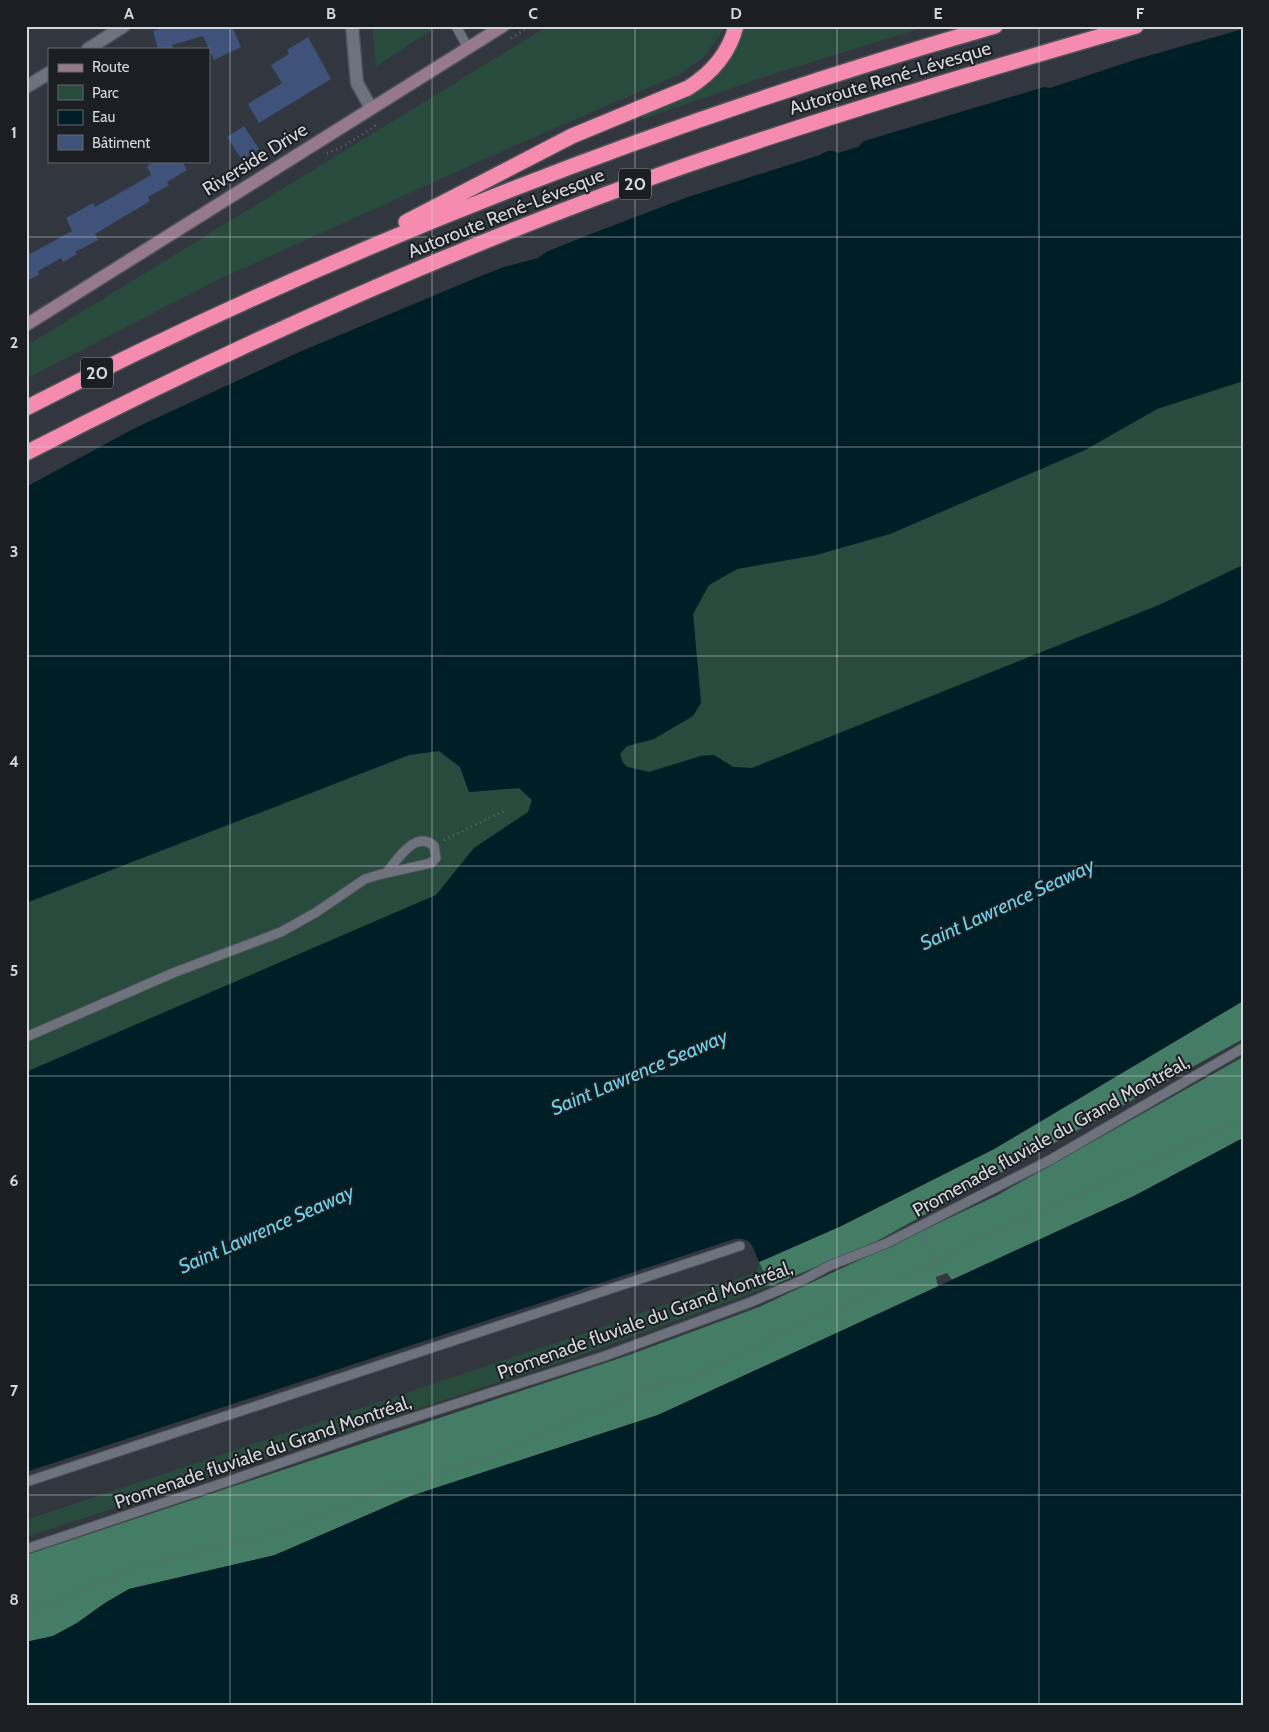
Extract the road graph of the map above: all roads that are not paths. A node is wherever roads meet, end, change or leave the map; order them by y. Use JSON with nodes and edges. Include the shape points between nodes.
{"nodes":[{"id":1,"x":124,"y":26,"type":"edge"},
{"id":2,"x":352,"y":26,"type":"edge"},
{"id":3,"x":456,"y":26,"type":"edge"},
{"id":4,"x":503,"y":26,"type":"edge"},
{"id":5,"x":736,"y":26,"type":"edge"},
{"id":6,"x":995,"y":26,"type":"edge"},
{"id":7,"x":1136,"y":26,"type":"edge"},
{"id":8,"x":90,"y":48,"type":"edge"},
{"id":9,"x":468,"y":48,"type":"junction"},
{"id":10,"x":48,"y":74,"type":"edge"},
{"id":11,"x":26,"y":87,"type":"edge"},
{"id":12,"x":371,"y":108,"type":"junction"},
{"id":13,"x":305,"y":274,"type":"junction"},
{"id":14,"x":26,"y":324,"type":"edge"},
{"id":15,"x":26,"y":408,"type":"edge"},
{"id":16,"x":26,"y":453,"type":"edge"},
{"id":17,"x":387,"y":872,"type":"junction"},
{"id":18,"x":26,"y":1038,"type":"edge"},
{"id":19,"x":1243,"y":1048,"type":"edge"},
{"id":20,"x":740,"y":1246,"type":"dead end"},
{"id":21,"x":26,"y":1482,"type":"edge"},
{"id":22,"x":26,"y":1549,"type":"edge"}],
"edges":[{"from":1,"to":8,"type":"street"},
{"from":2,"to":12,"type":"street","via":[[357,83]]},
{"from":3,"to":9,"type":"lane"},
{"from":4,"to":9,"type":"street","name":"Riverside Drive"},
{"from":5,"to":13,"type":"highway","via":[[718,64],[688,88],[572,136]]},
{"from":6,"to":13,"type":"highway","name":"Autoroute René-Lévesque","number":"20","via":[[842,72],[642,140]]},
{"from":7,"to":16,"type":"highway","name":"Autoroute René-Lévesque","number":"20","via":[[892,97],[689,164],[558,213],[404,275],[249,343]]},
{"from":9,"to":12,"type":"street","name":"Riverside Drive"},
{"from":10,"to":11,"type":"street"},
{"from":12,"to":14,"type":"street","name":"Riverside Drive"},
{"from":13,"to":15,"type":"highway","name":"Autoroute René-Lévesque","number":"20"},
{"from":17,"to":17,"type":"lane","via":[[430,863],[436,858],[434,846],[423,840],[416,842]]},
{"from":17,"to":18,"type":"lane","via":[[365,880],[281,932],[172,973]]},
{"from":19,"to":22,"type":"lane","name":"Promenade fluviale du Grand Montréal,","via":[[1050,1160],[918,1228],[802,1280],[587,1362],[381,1428]]},
{"from":20,"to":21,"type":"lane"}]}
